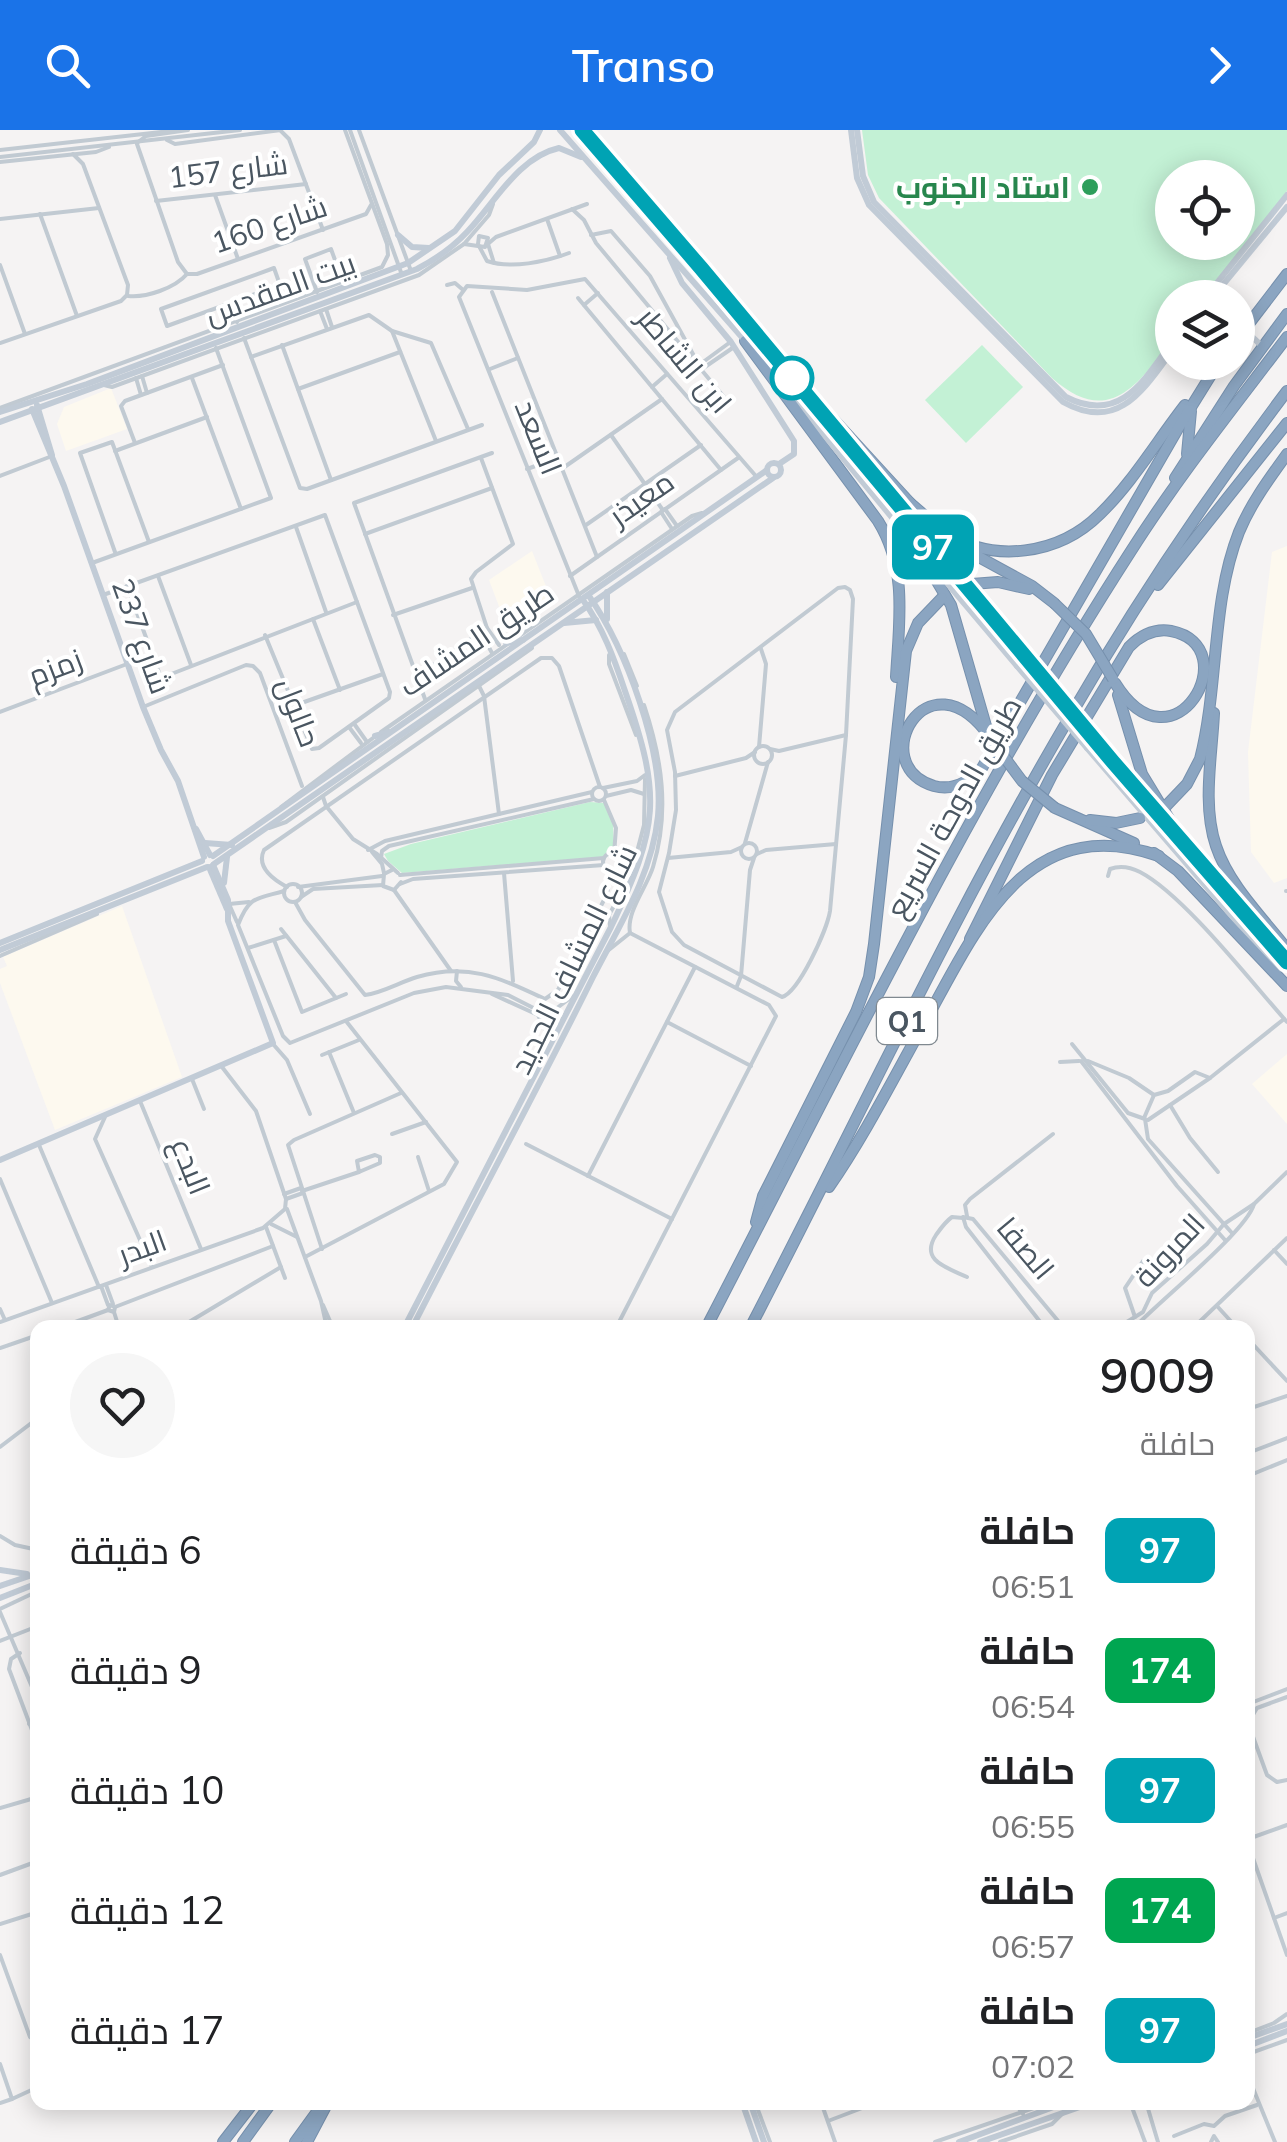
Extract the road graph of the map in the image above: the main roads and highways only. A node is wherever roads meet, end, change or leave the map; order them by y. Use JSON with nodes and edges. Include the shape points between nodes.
{"nodes":[{"id":1,"x":1287,"y":274,"type":"edge"},
{"id":2,"x":1255,"y":313,"type":"edge"},
{"id":3,"x":1287,"y":314,"type":"edge"},
{"id":4,"x":1287,"y":337,"type":"edge"},
{"id":5,"x":745,"y":342,"type":"road end"},
{"id":6,"x":1205,"y":380,"type":"edge"},
{"id":7,"x":1208,"y":380,"type":"edge"},
{"id":8,"x":1287,"y":390,"type":"edge"},
{"id":9,"x":805,"y":394,"type":"road end"},
{"id":10,"x":1192,"y":405,"type":"junction"},
{"id":11,"x":1287,"y":422,"type":"edge"},
{"id":12,"x":1287,"y":454,"type":"edge"},
{"id":13,"x":1186,"y":458,"type":"junction"},
{"id":14,"x":910,"y":502,"type":"junction"},
{"id":15,"x":1156,"y":514,"type":"junction"},
{"id":16,"x":914,"y":543,"type":"road end"},
{"id":17,"x":972,"y":584,"type":"dead end"},
{"id":18,"x":942,"y":598,"type":"dead end"},
{"id":19,"x":1051,"y":600,"type":"junction"},
{"id":20,"x":1134,"y":612,"type":"junction"},
{"id":21,"x":1219,"y":629,"type":"junction"},
{"id":22,"x":1114,"y":681,"type":"junction"},
{"id":23,"x":991,"y":739,"type":"junction"},
{"id":24,"x":895,"y":741,"type":"junction"},
{"id":25,"x":1166,"y":806,"type":"dead end"},
{"id":26,"x":1070,"y":815,"type":"junction"},
{"id":27,"x":1140,"y":818,"type":"dead end"},
{"id":28,"x":1182,"y":840,"type":"road end"},
{"id":29,"x":1159,"y":856,"type":"junction"},
{"id":30,"x":970,"y":939,"type":"junction"},
{"id":31,"x":1287,"y":949,"type":"edge"},
{"id":32,"x":1287,"y":984,"type":"edge"},
{"id":33,"x":810,"y":1212,"type":"junction"},
{"id":34,"x":753,"y":1237,"type":"junction"},
{"id":35,"x":710,"y":1320,"type":"edge"},
{"id":36,"x":754,"y":1320,"type":"edge"},
{"id":37,"x":248,"y":2110,"type":"edge"},
{"id":38,"x":266,"y":2110,"type":"edge"},
{"id":39,"x":320,"y":2110,"type":"edge"},
{"id":40,"x":322,"y":2110,"type":"edge"},
{"id":41,"x":223,"y":2142,"type":"edge"},
{"id":42,"x":243,"y":2142,"type":"edge"},
{"id":43,"x":295,"y":2142,"type":"edge"},
{"id":44,"x":307,"y":2142,"type":"edge"}],
"edges":[{"from":1,"to":2,"type":"highway"},
{"from":3,"to":13,"type":"highway"},
{"from":4,"to":15,"type":"highway","name":"طريق الدوحة السريع"},
{"from":5,"to":24,"type":"highway","via":[[891,544],[900,586]]},
{"from":6,"to":14,"type":"highway","via":[[1103,512],[1064,541],[1014,552],[975,546],[944,532]]},
{"from":7,"to":10,"type":"highway"},
{"from":8,"to":20,"type":"highway","name":"طريق الدوحة السريع"},
{"from":9,"to":14,"type":"highway"},
{"from":10,"to":13,"type":"highway"},
{"from":10,"to":23,"type":"highway","via":[[982,768],[959,785],[931,785],[911,770],[902,749],[913,718],[937,704],[969,711]]},
{"from":11,"to":20,"type":"highway"},
{"from":12,"to":21,"type":"highway","via":[[1239,533]]},
{"from":13,"to":15,"type":"highway"},
{"from":14,"to":19,"type":"highway","via":[[954,545]]},
{"from":15,"to":34,"type":"highway","name":"طريق الدوحة السريع","via":[[990,786]]},
{"from":16,"to":23,"type":"highway","via":[[951,605]]},
{"from":17,"to":19,"type":"highway","via":[[1007,583]]},
{"from":18,"to":24,"type":"highway","via":[[909,642]]},
{"from":19,"to":22,"type":"highway","bridge":true,"via":[[1086,634]]},
{"from":20,"to":33,"type":"highway","name":"طريق الدوحة السريع","number":"Q1","via":[[1028,790]]},
{"from":21,"to":25,"type":"highway","via":[[1200,758]]},
{"from":21,"to":31,"type":"highway","via":[[1209,798],[1213,835],[1234,880]]},
{"from":22,"to":28,"type":"highway","via":[[1142,774]]},
{"from":22,"to":30,"type":"highway","via":[[1142,713],[1170,716],[1200,693],[1203,660],[1194,643],[1169,631],[1144,635],[1129,647],[1052,775]]},
{"from":23,"to":26,"type":"highway","bridge":true,"via":[[1022,781]]},
{"from":24,"to":34,"type":"highway","via":[[868,977],[763,1196]]},
{"from":26,"to":27,"type":"highway","via":[[1106,822]]},
{"from":26,"to":29,"type":"highway"},
{"from":29,"to":30,"type":"highway","via":[[1108,843],[1058,855],[1012,886]]},
{"from":29,"to":32,"type":"highway"},
{"from":30,"to":33,"type":"highway","via":[[844,1164]]},
{"from":33,"to":36,"type":"highway","name":"طريق الدوحة السريع","number":"Q1"},
{"from":34,"to":35,"type":"highway","name":"طريق الدوحة السريع"},
{"from":37,"to":41,"type":"highway"},
{"from":38,"to":42,"type":"highway"},
{"from":39,"to":43,"type":"highway"},
{"from":40,"to":44,"type":"highway"}]}
